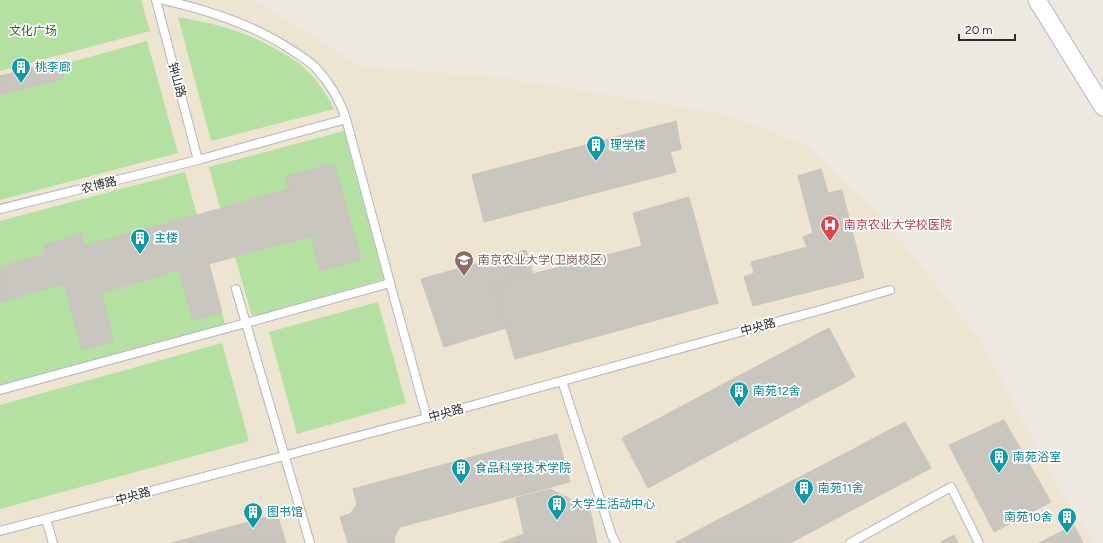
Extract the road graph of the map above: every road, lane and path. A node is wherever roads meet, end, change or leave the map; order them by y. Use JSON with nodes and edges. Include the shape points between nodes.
{"nodes":[{"id":1,"x":156,"y":0,"type":"edge"},
{"id":2,"x":164,"y":0,"type":"edge"},
{"id":3,"x":1037,"y":0,"type":"edge"},
{"id":4,"x":1103,"y":107,"type":"edge"},
{"id":5,"x":346,"y":119,"type":"junction"},
{"id":6,"x":198,"y":160,"type":"junction"},
{"id":7,"x":0,"y":209,"type":"edge"},
{"id":8,"x":390,"y":283,"type":"junction"},
{"id":9,"x":236,"y":289,"type":"dead end"},
{"id":10,"x":890,"y":290,"type":"dead end"},
{"id":11,"x":246,"y":324,"type":"junction"},
{"id":12,"x":562,"y":381,"type":"junction"},
{"id":13,"x":0,"y":390,"type":"edge"},
{"id":14,"x":428,"y":418,"type":"junction"},
{"id":15,"x":284,"y":456,"type":"junction"},
{"id":16,"x":46,"y":519,"type":"junction"},
{"id":17,"x":0,"y":532,"type":"edge"},
{"id":18,"x":53,"y":543,"type":"edge"},
{"id":19,"x":310,"y":543,"type":"edge"},
{"id":20,"x":616,"y":543,"type":"edge"},
{"id":21,"x":850,"y":543,"type":"edge"},
{"id":22,"x":979,"y":543,"type":"edge"}],
"edges":[{"from":1,"to":6,"type":"lane","name":"钟山路"},
{"from":2,"to":5,"type":"lane","via":[[195,7],[257,30],[282,44],[315,67],[333,90]]},
{"from":3,"to":4,"type":"street"},
{"from":5,"to":6,"type":"lane","name":"农博路"},
{"from":5,"to":8,"type":"lane"},
{"from":6,"to":7,"type":"lane","name":"农博路"},
{"from":8,"to":11,"type":"lane"},
{"from":8,"to":14,"type":"lane"},
{"from":9,"to":11,"type":"lane"},
{"from":10,"to":12,"type":"lane","name":"中央路"},
{"from":11,"to":13,"type":"lane"},
{"from":11,"to":15,"type":"lane"},
{"from":12,"to":14,"type":"lane","name":"中央路"},
{"from":12,"to":20,"type":"lane"},
{"from":14,"to":15,"type":"lane","name":"中央路"},
{"from":15,"to":16,"type":"lane","name":"中央路"},
{"from":15,"to":19,"type":"lane"},
{"from":16,"to":17,"type":"lane","name":"中央路"},
{"from":16,"to":18,"type":"lane"},
{"from":21,"to":22,"type":"lane","via":[[951,487]]}]}
